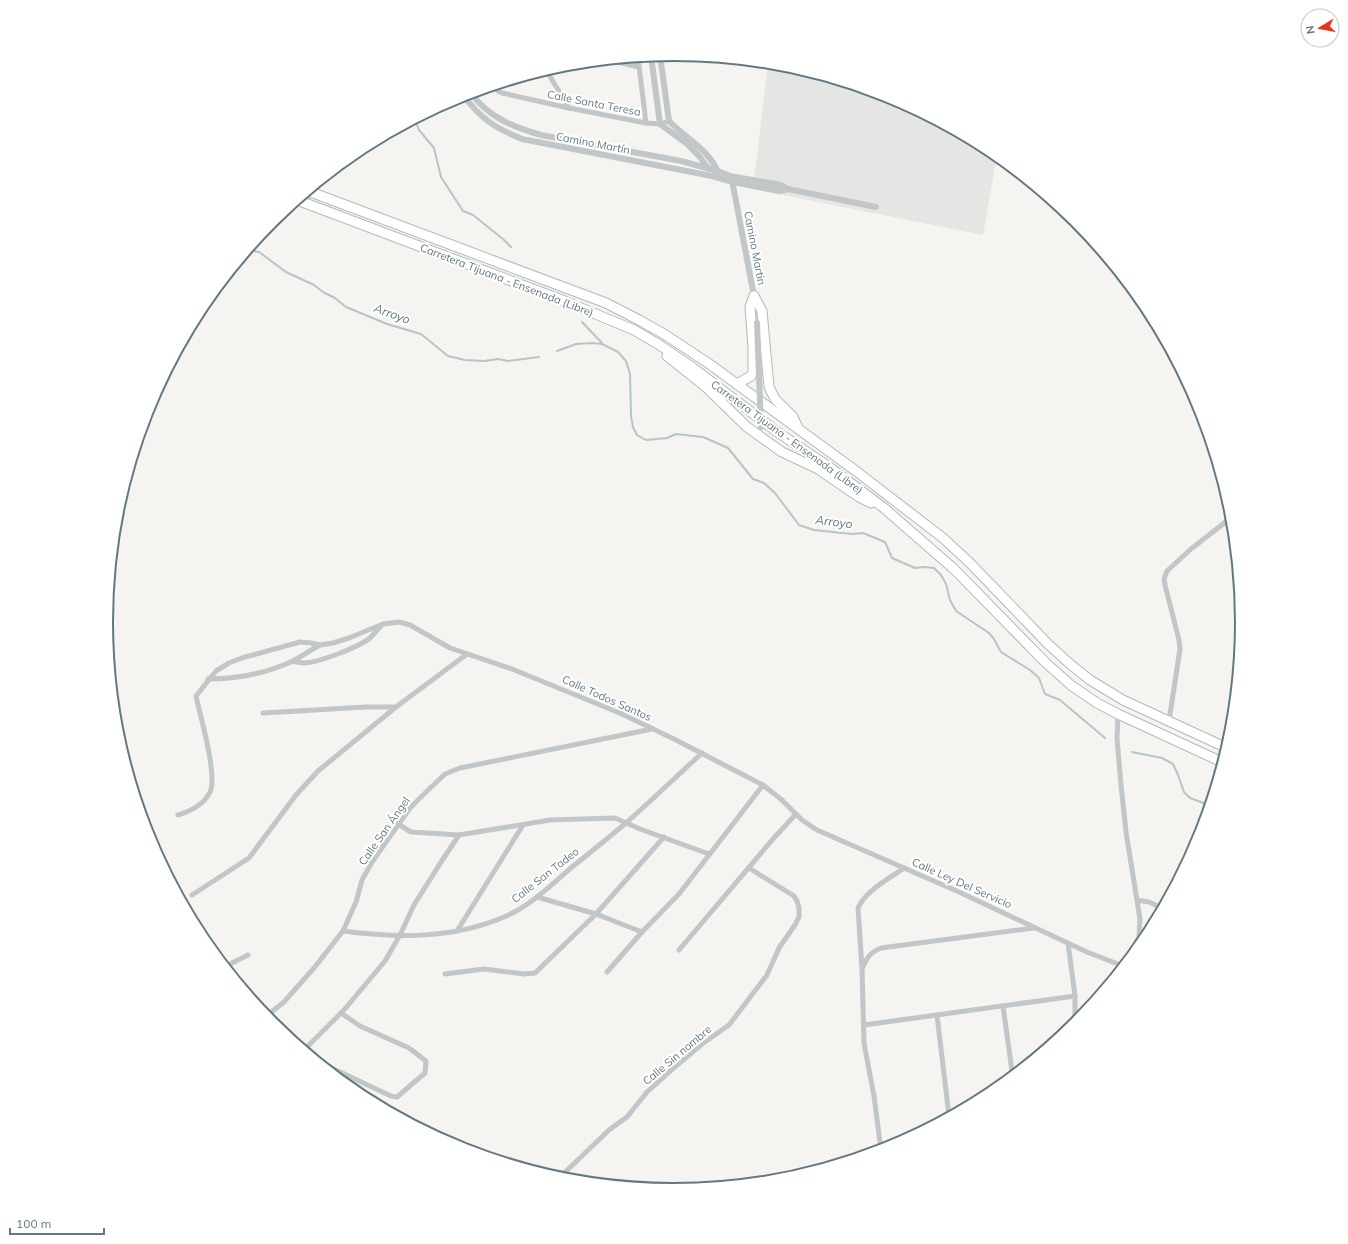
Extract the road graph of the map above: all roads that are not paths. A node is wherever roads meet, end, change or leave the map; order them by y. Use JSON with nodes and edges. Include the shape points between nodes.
{"nodes":[{"id":1,"x":661,"y":61,"type":"edge"},
{"id":2,"x":638,"y":62,"type":"edge"},
{"id":3,"x":652,"y":62,"type":"edge"},
{"id":4,"x":624,"y":63,"type":"edge"},
{"id":5,"x":639,"y":67,"type":"junction"},
{"id":6,"x":549,"y":75,"type":"edge"},
{"id":7,"x":497,"y":90,"type":"edge"},
{"id":8,"x":475,"y":98,"type":"edge"},
{"id":9,"x":467,"y":101,"type":"edge"},
{"id":10,"x":569,"y":108,"type":"junction"},
{"id":11,"x":669,"y":121,"type":"junction"},
{"id":12,"x":646,"y":123,"type":"junction"},
{"id":13,"x":660,"y":124,"type":"junction"},
{"id":14,"x":708,"y":168,"type":"junction"},
{"id":15,"x":718,"y":171,"type":"junction"},
{"id":16,"x":712,"y":176,"type":"junction"},
{"id":17,"x":719,"y":178,"type":"junction"},
{"id":18,"x":731,"y":179,"type":"junction"},
{"id":19,"x":312,"y":193,"type":"edge"},
{"id":20,"x":302,"y":202,"type":"edge"},
{"id":21,"x":876,"y":206,"type":"dead end"},
{"id":22,"x":754,"y":296,"type":"junction"},
{"id":23,"x":658,"y":344,"type":"junction"},
{"id":24,"x":737,"y":384,"type":"junction"},
{"id":25,"x":799,"y":429,"type":"junction"},
{"id":26,"x":760,"y":437,"type":"junction"},
{"id":27,"x":884,"y":508,"type":"junction"},
{"id":28,"x":1226,"y":522,"type":"edge"},
{"id":29,"x":383,"y":624,"type":"junction"},
{"id":30,"x":320,"y":645,"type":"junction"},
{"id":31,"x":467,"y":654,"type":"junction"},
{"id":32,"x":293,"y":660,"type":"junction"},
{"id":33,"x":208,"y":679,"type":"junction"},
{"id":34,"x":396,"y":707,"type":"junction"},
{"id":35,"x":263,"y":713,"type":"dead end"},
{"id":36,"x":1118,"y":714,"type":"junction"},
{"id":37,"x":1169,"y":722,"type":"junction"},
{"id":38,"x":652,"y":729,"type":"junction"},
{"id":39,"x":1221,"y":745,"type":"edge"},
{"id":40,"x":702,"y":753,"type":"junction"},
{"id":41,"x":1218,"y":760,"type":"edge"},
{"id":42,"x":763,"y":785,"type":"junction"},
{"id":43,"x":796,"y":814,"type":"junction"},
{"id":44,"x":178,"y":815,"type":"dead end"},
{"id":45,"x":627,"y":822,"type":"junction"},
{"id":46,"x":398,"y":824,"type":"junction"},
{"id":47,"x":523,"y":825,"type":"junction"},
{"id":48,"x":460,"y":836,"type":"junction"},
{"id":49,"x":664,"y":837,"type":"junction"},
{"id":50,"x":709,"y":854,"type":"junction"},
{"id":51,"x":749,"y":868,"type":"junction"},
{"id":52,"x":904,"y":868,"type":"junction"},
{"id":53,"x":192,"y":895,"type":"dead end"},
{"id":54,"x":537,"y":897,"type":"junction"},
{"id":55,"x":1137,"y":900,"type":"junction"},
{"id":56,"x":1158,"y":906,"type":"edge"},
{"id":57,"x":596,"y":914,"type":"junction"},
{"id":58,"x":1035,"y":928,"type":"junction"},
{"id":59,"x":343,"y":931,"type":"junction"},
{"id":60,"x":457,"y":931,"type":"junction"},
{"id":61,"x":642,"y":932,"type":"junction"},
{"id":62,"x":400,"y":935,"type":"junction"},
{"id":63,"x":1139,"y":935,"type":"edge"},
{"id":64,"x":1068,"y":943,"type":"junction"},
{"id":65,"x":678,"y":950,"type":"dead end"},
{"id":66,"x":248,"y":955,"type":"dead end"},
{"id":67,"x":230,"y":965,"type":"edge"},
{"id":68,"x":1119,"y":965,"type":"edge"},
{"id":69,"x":862,"y":969,"type":"junction"},
{"id":70,"x":607,"y":972,"type":"dead end"},
{"id":71,"x":445,"y":974,"type":"dead end"},
{"id":72,"x":1075,"y":996,"type":"junction"},
{"id":73,"x":1003,"y":1006,"type":"junction"},
{"id":74,"x":271,"y":1012,"type":"edge"},
{"id":75,"x":341,"y":1013,"type":"junction"},
{"id":76,"x":937,"y":1015,"type":"junction"},
{"id":77,"x":1075,"y":1015,"type":"edge"},
{"id":78,"x":864,"y":1025,"type":"junction"},
{"id":79,"x":307,"y":1047,"type":"edge"},
{"id":80,"x":337,"y":1070,"type":"edge"},
{"id":81,"x":1012,"y":1070,"type":"edge"},
{"id":82,"x":948,"y":1111,"type":"edge"},
{"id":83,"x":880,"y":1143,"type":"edge"},
{"id":84,"x":565,"y":1172,"type":"edge"}],
"edges":[{"from":1,"to":11,"type":"street"},
{"from":2,"to":5,"type":"street"},
{"from":3,"to":13,"type":"street"},
{"from":4,"to":5,"type":"street"},
{"from":5,"to":12,"type":"street"},
{"from":6,"to":10,"type":"street"},
{"from":7,"to":10,"type":"street","name":"Calle Santa Teresa"},
{"from":8,"to":14,"type":"street","name":"Camino Martín","via":[[489,113],[522,130]]},
{"from":9,"to":16,"type":"street","name":"Camino Martín","via":[[485,120],[522,139]]},
{"from":10,"to":12,"type":"street","name":"Calle Santa Teresa"},
{"from":11,"to":13,"type":"street","name":"Calle Santa Teresa"},
{"from":11,"to":15,"type":"street","via":[[704,152]]},
{"from":12,"to":13,"type":"street","name":"Calle Santa Teresa"},
{"from":13,"to":14,"type":"street","via":[[686,143]]},
{"from":14,"to":15,"type":"street","name":"Camino Martín"},
{"from":14,"to":16,"type":"street"},
{"from":15,"to":17,"type":"street"},
{"from":15,"to":18,"type":"street","name":"Camino Martín"},
{"from":16,"to":17,"type":"street","name":"Camino Martín"},
{"from":17,"to":18,"type":"street","name":"Camino Martín"},
{"from":18,"to":21,"type":"street","via":[[779,191],[788,189]]},
{"from":18,"to":22,"type":"street","name":"Camino Martin"},
{"from":19,"to":24,"type":"highway","name":"Carretera Tijuana - Ensenada (Libre)","via":[[606,304],[664,334]]},
{"from":20,"to":23,"type":"highway","name":"Carretera Tijuana - Ensenada (Libre)","via":[[562,300],[634,330]]},
{"from":22,"to":24,"type":"highway","via":[[750,307],[753,371],[751,376]]},
{"from":22,"to":25,"type":"highway","via":[[762,311],[769,387],[775,399],[793,417]]},
{"from":22,"to":26,"type":"street","name":"Camino Martin","bridge":true,"via":[[762,427]]},
{"from":23,"to":26,"type":"highway","via":[[668,358],[707,388]]},
{"from":23,"to":27,"type":"highway","name":"Carretera Tijuana - Ensenada (Libre)"},
{"from":24,"to":25,"type":"highway","name":"Carretera Tijuana - Ensenada (Libre)"},
{"from":25,"to":37,"type":"highway","name":"Carretera Tijuana - Ensenada (Libre)","via":[[943,538],[1070,664],[1090,680],[1112,694]]},
{"from":26,"to":27,"type":"highway","via":[[782,452],[818,469],[859,498]]},
{"from":27,"to":36,"type":"highway","name":"Carretera Tijuana - Ensenada (Libre)","via":[[954,568],[1046,663],[1072,686]]},
{"from":28,"to":37,"type":"street","via":[[1191,549],[1165,574],[1165,585],[1180,649]]},
{"from":29,"to":30,"type":"street","via":[[349,638]]},
{"from":29,"to":31,"type":"street","name":"Calle Todos Santos","via":[[398,622],[410,625],[450,648]]},
{"from":29,"to":32,"type":"street","via":[[370,638],[357,646],[306,663]]},
{"from":30,"to":32,"type":"street"},
{"from":30,"to":33,"type":"street","via":[[300,642],[255,654],[229,663]]},
{"from":31,"to":34,"type":"street"},
{"from":31,"to":38,"type":"street","name":"Calle Todos Santos","via":[[512,669]]},
{"from":32,"to":33,"type":"street","via":[[240,677]]},
{"from":33,"to":44,"type":"street","via":[[196,696],[206,740],[212,785],[210,792],[198,806]]},
{"from":34,"to":35,"type":"street"},
{"from":34,"to":53,"type":"street","via":[[307,782],[249,858]]},
{"from":36,"to":41,"type":"highway","name":"Carretera Tijuana - Ensenada (Libre)"},
{"from":36,"to":55,"type":"street","via":[[1117,739],[1121,785]]},
{"from":37,"to":39,"type":"highway","name":"Carretera Tijuana - Ensenada (Libre)"},
{"from":38,"to":40,"type":"street","name":"Calle Todos Santos"},
{"from":38,"to":46,"type":"street","name":"Calle San Ángel","via":[[460,768],[445,774],[410,808]]},
{"from":40,"to":42,"type":"street","name":"Calle Todos Santos"},
{"from":40,"to":45,"type":"street","name":"Calle San Tadeo"},
{"from":42,"to":43,"type":"street","name":"Calle Todos Santos"},
{"from":42,"to":50,"type":"street"},
{"from":43,"to":51,"type":"street"},
{"from":43,"to":52,"type":"street","name":"Calle Ley Del Servicio","via":[[817,830]]},
{"from":45,"to":47,"type":"street","via":[[615,818],[579,818]]},
{"from":45,"to":49,"type":"street"},
{"from":45,"to":54,"type":"street","name":"Calle San Tadeo"},
{"from":46,"to":48,"type":"street","via":[[411,832]]},
{"from":46,"to":59,"type":"street","name":"Calle San Ángel","via":[[362,880],[356,902]]},
{"from":47,"to":48,"type":"street"},
{"from":47,"to":60,"type":"street"},
{"from":48,"to":62,"type":"street","via":[[414,905]]},
{"from":49,"to":50,"type":"street"},
{"from":49,"to":57,"type":"street"},
{"from":50,"to":61,"type":"street","via":[[679,894]]},
{"from":51,"to":65,"type":"street"},
{"from":51,"to":84,"type":"street","name":"Calle Sin nombre","via":[[798,901],[795,925],[779,948],[767,975],[729,1025],[702,1044],[647,1092],[627,1117],[609,1130]]},
{"from":52,"to":58,"type":"street","name":"Calle Ley Del Servicio"},
{"from":52,"to":69,"type":"street","via":[[872,891],[858,908]]},
{"from":54,"to":57,"type":"street"},
{"from":54,"to":60,"type":"street","name":"Calle San Tadeo","via":[[504,917]]},
{"from":55,"to":56,"type":"street"},
{"from":55,"to":63,"type":"street"},
{"from":57,"to":61,"type":"street"},
{"from":57,"to":71,"type":"street","via":[[534,973],[484,969]]},
{"from":58,"to":64,"type":"street","name":"Calle Ley Del Servicio"},
{"from":58,"to":69,"type":"street","via":[[881,948],[869,955]]},
{"from":59,"to":62,"type":"street","name":"Calle San Tadeo"},
{"from":59,"to":74,"type":"street","name":"Calle San Ángel","via":[[314,968]]},
{"from":60,"to":62,"type":"street","name":"Calle San Tadeo","via":[[424,936]]},
{"from":61,"to":70,"type":"street"},
{"from":62,"to":75,"type":"street","via":[[386,961]]},
{"from":64,"to":68,"type":"street","name":"Calle Ley Del Servicio"},
{"from":64,"to":72,"type":"street"},
{"from":66,"to":67,"type":"street"},
{"from":69,"to":78,"type":"street"},
{"from":72,"to":73,"type":"street"},
{"from":72,"to":77,"type":"street"},
{"from":73,"to":76,"type":"street"},
{"from":73,"to":81,"type":"street"},
{"from":75,"to":79,"type":"street"},
{"from":75,"to":80,"type":"street","via":[[360,1026],[409,1048],[426,1061],[425,1072],[397,1097]]},
{"from":76,"to":78,"type":"street"},
{"from":76,"to":82,"type":"street"},
{"from":78,"to":83,"type":"street","via":[[864,1043]]}]}
